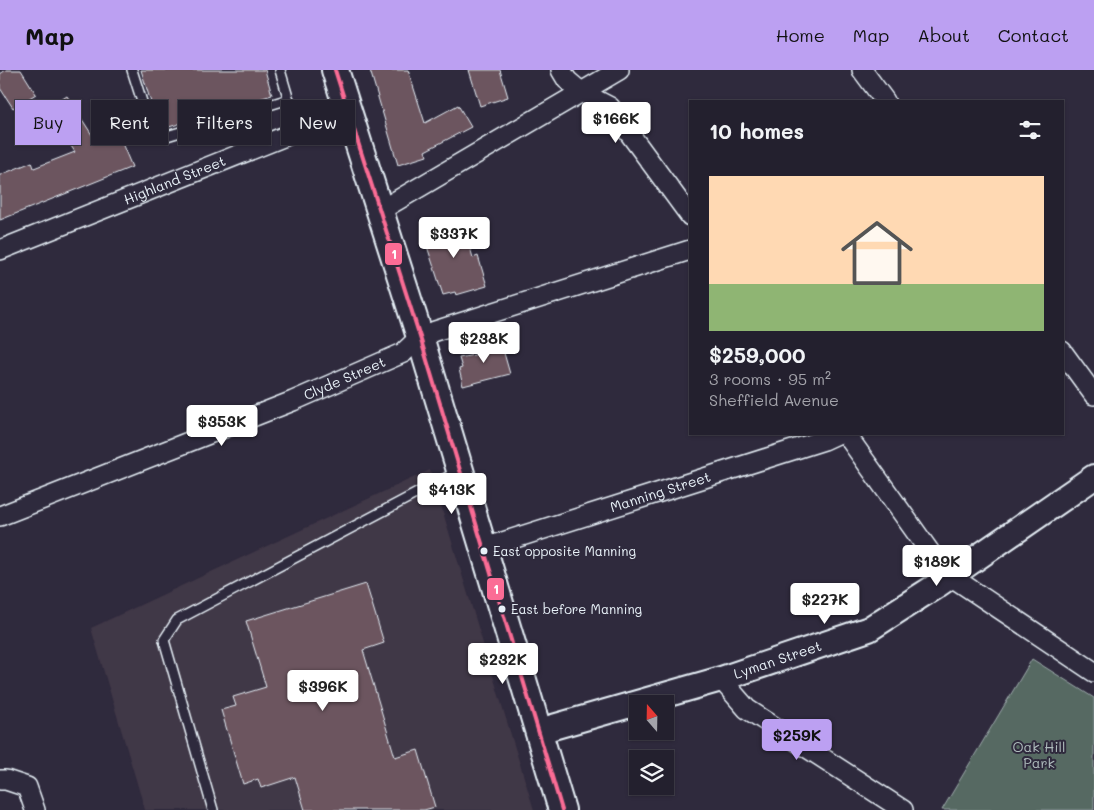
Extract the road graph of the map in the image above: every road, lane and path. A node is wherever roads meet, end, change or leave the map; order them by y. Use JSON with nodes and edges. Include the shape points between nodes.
{"nodes":[{"id":1,"x":132,"y":70,"type":"edge"},
{"id":2,"x":280,"y":70,"type":"edge"},
{"id":3,"x":335,"y":70,"type":"edge"},
{"id":4,"x":560,"y":70,"type":"edge"},
{"id":5,"x":619,"y":70,"type":"edge"},
{"id":6,"x":862,"y":70,"type":"edge"},
{"id":7,"x":582,"y":92,"type":"junction"},
{"id":8,"x":289,"y":99,"type":"joint"},
{"id":9,"x":345,"y":100,"type":"edge"},
{"id":10,"x":884,"y":100,"type":"edge"},
{"id":11,"x":355,"y":134,"type":"edge"},
{"id":12,"x":281,"y":138,"type":"edge"},
{"id":13,"x":379,"y":211,"type":"junction"},
{"id":14,"x":689,"y":215,"type":"edge"},
{"id":15,"x":0,"y":250,"type":"edge"},
{"id":16,"x":689,"y":250,"type":"edge"},
{"id":17,"x":420,"y":337,"type":"junction"},
{"id":18,"x":1064,"y":354,"type":"edge"},
{"id":19,"x":1094,"y":395,"type":"edge"},
{"id":20,"x":835,"y":435,"type":"edge"},
{"id":21,"x":847,"y":435,"type":"edge"},
{"id":22,"x":460,"y":470,"type":"junction"},
{"id":23,"x":1094,"y":477,"type":"edge"},
{"id":24,"x":0,"y":516,"type":"edge"},
{"id":25,"x":484,"y":548,"type":"junction"},
{"id":26,"x":949,"y":576,"type":"junction"},
{"id":27,"x":1094,"y":672,"type":"edge"},
{"id":28,"x":721,"y":679,"type":"junction"},
{"id":29,"x":539,"y":731,"type":"junction"},
{"id":30,"x":0,"y":780,"type":"edge"},
{"id":31,"x":35,"y":810,"type":"edge"},
{"id":32,"x":213,"y":810,"type":"edge"},
{"id":33,"x":562,"y":810,"type":"edge"},
{"id":34,"x":904,"y":810,"type":"edge"}],
"edges":[{"from":1,"to":8,"type":"lane","via":[[150,124],[167,136]]},
{"from":2,"to":8,"type":"lane"},
{"from":3,"to":9,"type":"main road"},
{"from":4,"to":7,"type":"street"},
{"from":5,"to":7,"type":"street"},
{"from":6,"to":10,"type":"street"},
{"from":7,"to":13,"type":"street"},
{"from":7,"to":14,"type":"street","via":[[610,107]]},
{"from":11,"to":13,"type":"main road"},
{"from":12,"to":15,"type":"street","name":"Highland Street"},
{"from":13,"to":17,"type":"main road"},
{"from":16,"to":17,"type":"street","name":"Clyde Street"},
{"from":17,"to":22,"type":"main road"},
{"from":17,"to":24,"type":"street","name":"Clyde Street","via":[[402,353],[293,401]]},
{"from":18,"to":19,"type":"street"},
{"from":20,"to":25,"type":"street","name":"Manning Street"},
{"from":21,"to":26,"type":"street"},
{"from":22,"to":25,"type":"main road"},
{"from":22,"to":32,"type":"lane","via":[[177,620],[164,640]]},
{"from":23,"to":26,"type":"street","name":"Lyman Street"},
{"from":25,"to":29,"type":"main road"},
{"from":26,"to":27,"type":"street"},
{"from":26,"to":28,"type":"street","name":"Lyman Street","via":[[869,629]]},
{"from":28,"to":29,"type":"street","name":"Lyman Street"},
{"from":28,"to":34,"type":"street","via":[[747,709]]},
{"from":29,"to":33,"type":"main road"},
{"from":30,"to":31,"type":"street","via":[[27,787]]}]}
